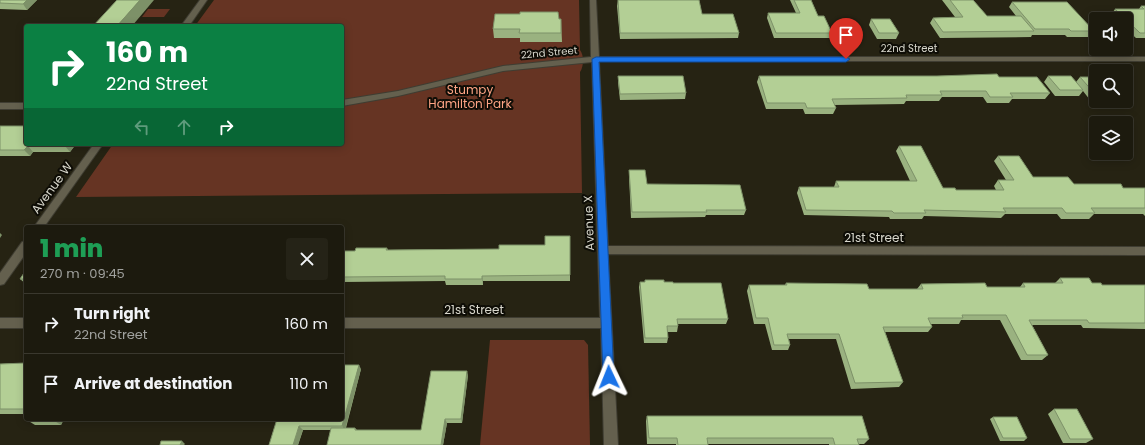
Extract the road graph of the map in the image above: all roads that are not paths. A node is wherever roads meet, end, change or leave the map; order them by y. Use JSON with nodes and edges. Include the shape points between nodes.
{"nodes":[{"id":1,"x":204,"y":0,"type":"edge"},
{"id":2,"x":594,"y":0,"type":"edge"},
{"id":3,"x":186,"y":24,"type":"edge"},
{"id":4,"x":596,"y":59,"type":"junction"},
{"id":5,"x":1145,"y":59,"type":"edge"},
{"id":6,"x":344,"y":103,"type":"edge"},
{"id":7,"x":0,"y":106,"type":"edge"},
{"id":8,"x":24,"y":106,"type":"edge"},
{"id":9,"x":98,"y":146,"type":"edge"},
{"id":10,"x":40,"y":225,"type":"edge"},
{"id":11,"x":24,"y":248,"type":"edge"},
{"id":12,"x":604,"y":250,"type":"junction"},
{"id":13,"x":1145,"y":251,"type":"edge"},
{"id":14,"x":0,"y":281,"type":"edge"},
{"id":15,"x":0,"y":323,"type":"edge"},
{"id":16,"x":24,"y":323,"type":"edge"},
{"id":17,"x":344,"y":323,"type":"edge"},
{"id":18,"x":606,"y":323,"type":"junction"},
{"id":19,"x":611,"y":445,"type":"edge"}],
"edges":[{"from":1,"to":3,"type":"street"},
{"from":2,"to":4,"type":"street","name":"Avenue X"},
{"from":4,"to":5,"type":"street","name":"22nd Street"},
{"from":4,"to":6,"type":"street","name":"22nd Street","via":[[535,63],[491,70],[394,95]]},
{"from":4,"to":12,"type":"street","name":"Avenue X"},
{"from":7,"to":8,"type":"street"},
{"from":9,"to":10,"type":"street","name":"Avenue W"},
{"from":11,"to":14,"type":"street"},
{"from":12,"to":13,"type":"street","name":"21st Street"},
{"from":12,"to":18,"type":"street","name":"Avenue X"},
{"from":15,"to":16,"type":"street"},
{"from":17,"to":18,"type":"street","name":"21st Street"},
{"from":18,"to":19,"type":"street","name":"Avenue X"}]}
